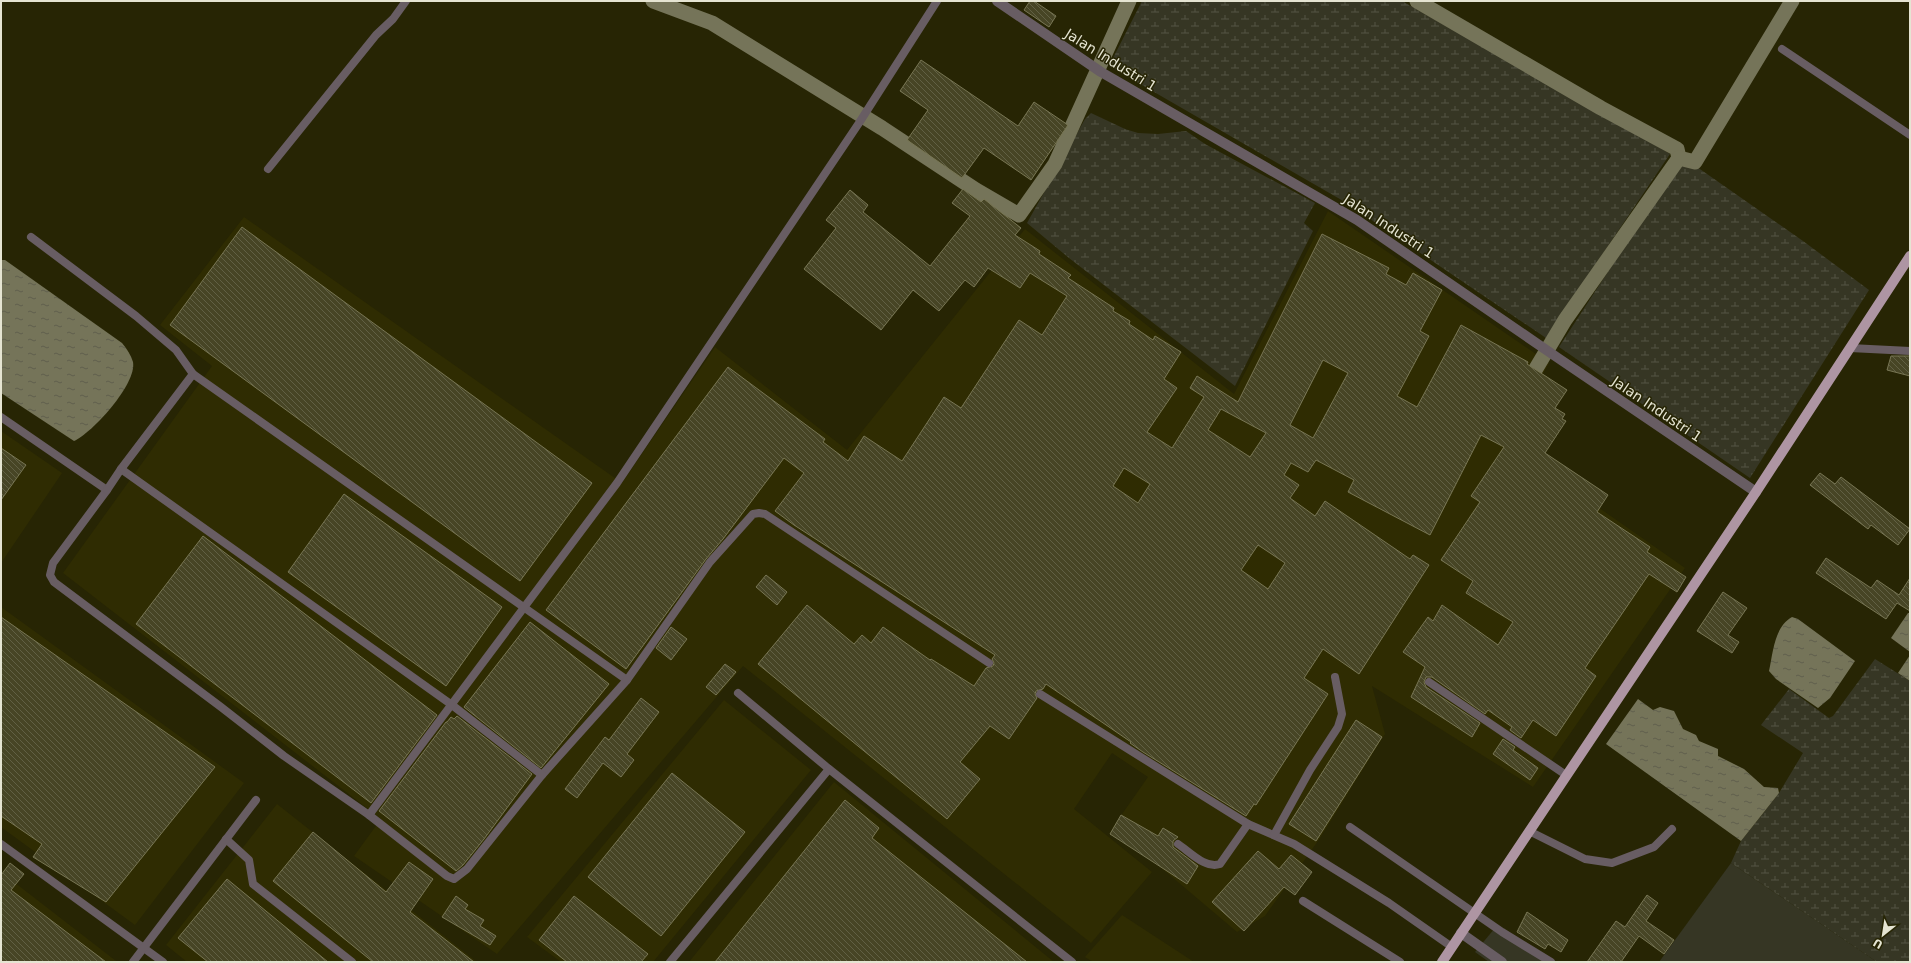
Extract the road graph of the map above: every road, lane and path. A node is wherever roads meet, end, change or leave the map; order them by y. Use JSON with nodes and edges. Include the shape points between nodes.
{"nodes":[{"id":1,"x":406,"y":1,"type":"edge"},
{"id":2,"x":937,"y":1,"type":"edge"},
{"id":3,"x":997,"y":1,"type":"edge"},
{"id":4,"x":1782,"y":49,"type":"dead end"},
{"id":5,"x":1910,"y":135,"type":"edge"},
{"id":6,"x":268,"y":170,"type":"dead end"},
{"id":7,"x":31,"y":238,"type":"dead end"},
{"id":8,"x":1910,"y":256,"type":"edge"},
{"id":9,"x":1850,"y":348,"type":"junction"},
{"id":10,"x":1910,"y":352,"type":"edge"},
{"id":11,"x":193,"y":374,"type":"junction"},
{"id":12,"x":1,"y":417,"type":"edge"},
{"id":13,"x":121,"y":469,"type":"junction"},
{"id":14,"x":107,"y":490,"type":"junction"},
{"id":15,"x":1756,"y":492,"type":"junction"},
{"id":16,"x":524,"y":608,"type":"junction"},
{"id":17,"x":989,"y":663,"type":"dead end"},
{"id":18,"x":1336,"y":677,"type":"dead end"},
{"id":19,"x":627,"y":680,"type":"junction"},
{"id":20,"x":1429,"y":682,"type":"dead end"},
{"id":21,"x":738,"y":693,"type":"dead end"},
{"id":22,"x":1040,"y":694,"type":"dead end"},
{"id":23,"x":452,"y":705,"type":"junction"},
{"id":24,"x":829,"y":769,"type":"junction"},
{"id":25,"x":542,"y":775,"type":"junction"},
{"id":26,"x":1566,"y":775,"type":"junction"},
{"id":27,"x":256,"y":800,"type":"dead end"},
{"id":28,"x":369,"y":815,"type":"junction"},
{"id":29,"x":1248,"y":824,"type":"junction"},
{"id":30,"x":1350,"y":827,"type":"dead end"},
{"id":31,"x":1672,"y":829,"type":"dead end"},
{"id":32,"x":1530,"y":830,"type":"junction"},
{"id":33,"x":1274,"y":835,"type":"junction"},
{"id":34,"x":226,"y":840,"type":"junction"},
{"id":35,"x":1,"y":844,"type":"edge"},
{"id":36,"x":1178,"y":844,"type":"dead end"},
{"id":37,"x":1302,"y":901,"type":"dead end"},
{"id":38,"x":1475,"y":913,"type":"junction"},
{"id":39,"x":1462,"y":933,"type":"junction"},
{"id":40,"x":145,"y":947,"type":"junction"},
{"id":41,"x":1452,"y":947,"type":"junction"},
{"id":42,"x":133,"y":962,"type":"edge"},
{"id":43,"x":163,"y":962,"type":"edge"},
{"id":44,"x":352,"y":962,"type":"edge"},
{"id":45,"x":670,"y":962,"type":"edge"},
{"id":46,"x":1072,"y":962,"type":"edge"},
{"id":47,"x":1400,"y":962,"type":"edge"},
{"id":48,"x":1442,"y":962,"type":"edge"},
{"id":49,"x":1502,"y":962,"type":"edge"},
{"id":50,"x":1551,"y":962,"type":"edge"}],
"edges":[{"from":1,"to":6,"type":"lane"},
{"from":2,"to":16,"type":"lane","via":[[859,123],[618,483]]},
{"from":3,"to":15,"type":"street","name":"Jalan Industri 1","via":[[1096,69],[1357,220]]},
{"from":4,"to":5,"type":"lane"},
{"from":7,"to":11,"type":"lane","via":[[136,316],[176,350]]},
{"from":8,"to":9,"type":"main road"},
{"from":9,"to":10,"type":"lane"},
{"from":9,"to":15,"type":"main road"},
{"from":11,"to":13,"type":"lane"},
{"from":11,"to":16,"type":"lane"},
{"from":12,"to":14,"type":"lane"},
{"from":13,"to":14,"type":"lane"},
{"from":13,"to":23,"type":"lane"},
{"from":14,"to":28,"type":"lane","via":[[53,563],[50,575],[54,582],[284,756]]},
{"from":15,"to":26,"type":"main road"},
{"from":16,"to":19,"type":"lane"},
{"from":16,"to":23,"type":"lane"},
{"from":17,"to":19,"type":"lane","via":[[765,514],[759,513],[753,514],[710,562]]},
{"from":18,"to":33,"type":"lane","via":[[1342,714],[1338,727],[1310,770]]},
{"from":19,"to":25,"type":"lane"},
{"from":20,"to":26,"type":"lane"},
{"from":21,"to":24,"type":"lane"},
{"from":22,"to":29,"type":"lane"},
{"from":23,"to":25,"type":"lane"},
{"from":23,"to":28,"type":"lane"},
{"from":24,"to":45,"type":"lane"},
{"from":24,"to":46,"type":"lane"},
{"from":25,"to":28,"type":"lane","via":[[467,869],[454,879]]},
{"from":26,"to":32,"type":"main road"},
{"from":27,"to":34,"type":"lane"},
{"from":29,"to":33,"type":"lane"},
{"from":29,"to":36,"type":"lane","via":[[1220,864],[1206,864]]},
{"from":30,"to":38,"type":"lane"},
{"from":31,"to":32,"type":"lane","via":[[1654,847],[1612,863],[1585,859]]},
{"from":32,"to":38,"type":"main road"},
{"from":33,"to":41,"type":"lane","via":[[1294,844],[1389,903]]},
{"from":34,"to":40,"type":"lane"},
{"from":34,"to":44,"type":"lane","via":[[249,860],[254,884]]},
{"from":35,"to":40,"type":"lane"},
{"from":37,"to":47,"type":"lane"},
{"from":38,"to":39,"type":"main road"},
{"from":38,"to":50,"type":"lane"},
{"from":39,"to":41,"type":"main road"},
{"from":39,"to":49,"type":"street"},
{"from":40,"to":42,"type":"lane"},
{"from":40,"to":43,"type":"lane"},
{"from":41,"to":48,"type":"main road"}]}
